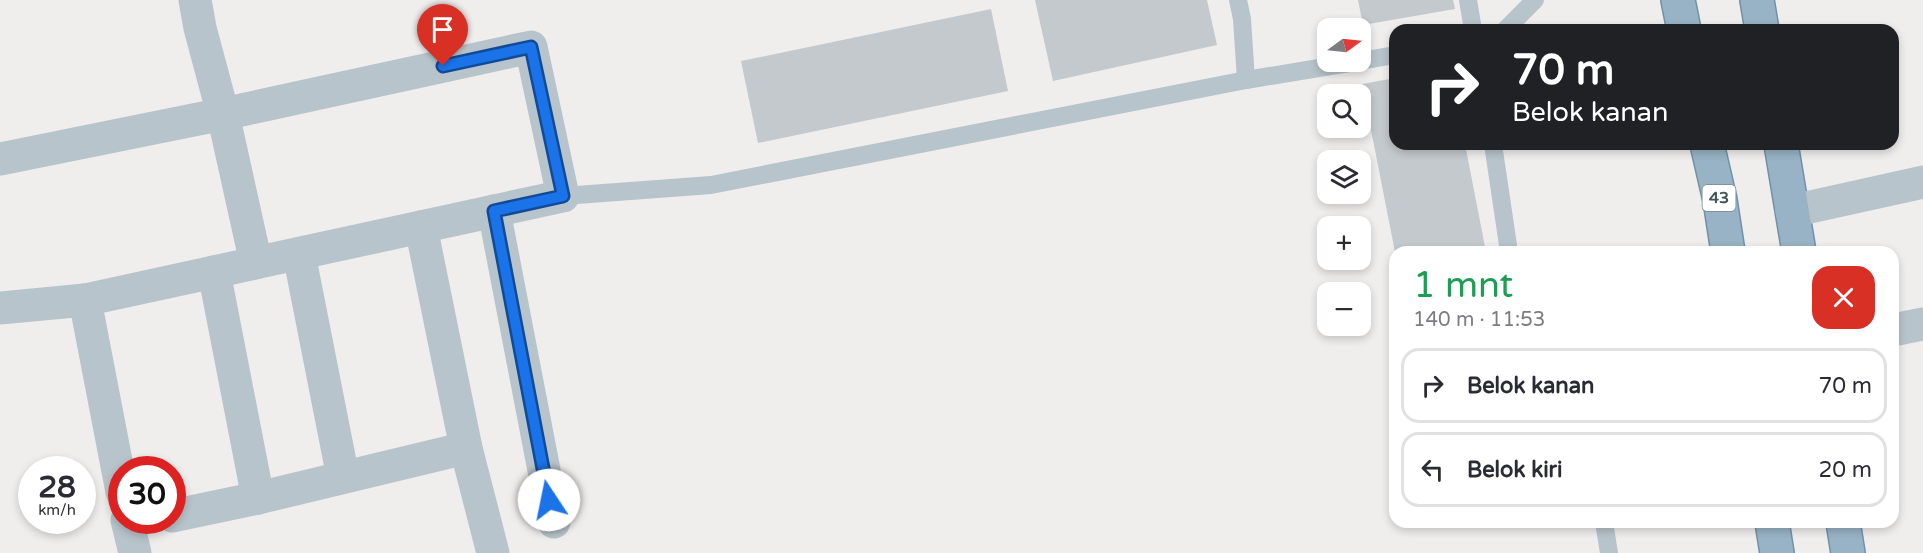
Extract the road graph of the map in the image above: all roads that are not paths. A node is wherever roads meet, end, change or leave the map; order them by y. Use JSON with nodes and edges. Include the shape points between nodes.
{"nodes":[{"id":1,"x":195,"y":0,"type":"edge"},
{"id":2,"x":1238,"y":0,"type":"edge"},
{"id":3,"x":1468,"y":0,"type":"edge"},
{"id":4,"x":1534,"y":0,"type":"edge"},
{"id":5,"x":1678,"y":0,"type":"edge"},
{"id":6,"x":1757,"y":0,"type":"edge"},
{"id":7,"x":1472,"y":24,"type":"edge"},
{"id":8,"x":1511,"y":24,"type":"edge"},
{"id":9,"x":1683,"y":24,"type":"edge"},
{"id":10,"x":1761,"y":24,"type":"edge"},
{"id":11,"x":1389,"y":56,"type":"edge"},
{"id":12,"x":1371,"y":59,"type":"edge"},
{"id":13,"x":1317,"y":68,"type":"edge"},
{"id":14,"x":1246,"y":80,"type":"junction"},
{"id":15,"x":223,"y":114,"type":"junction"},
{"id":16,"x":1494,"y":150,"type":"edge"},
{"id":17,"x":1708,"y":150,"type":"edge"},
{"id":18,"x":1782,"y":150,"type":"edge"},
{"id":19,"x":0,"y":159,"type":"edge"},
{"id":20,"x":1923,"y":182,"type":"edge"},
{"id":21,"x":563,"y":196,"type":"junction"},
{"id":22,"x":494,"y":211,"type":"junction"},
{"id":23,"x":1792,"y":211,"type":"junction"},
{"id":24,"x":421,"y":227,"type":"junction"},
{"id":25,"x":1508,"y":246,"type":"edge"},
{"id":26,"x":1727,"y":246,"type":"edge"},
{"id":27,"x":1798,"y":246,"type":"edge"},
{"id":28,"x":299,"y":254,"type":"junction"},
{"id":29,"x":256,"y":263,"type":"junction"},
{"id":30,"x":214,"y":272,"type":"junction"},
{"id":31,"x":85,"y":300,"type":"junction"},
{"id":32,"x":0,"y":308,"type":"edge"},
{"id":33,"x":1923,"y":324,"type":"edge"},
{"id":34,"x":1899,"y":329,"type":"edge"},
{"id":35,"x":466,"y":448,"type":"junction"},
{"id":36,"x":115,"y":456,"type":"edge"},
{"id":37,"x":343,"y":477,"type":"junction"},
{"id":38,"x":258,"y":498,"type":"junction"},
{"id":39,"x":186,"y":513,"type":"edge"},
{"id":40,"x":554,"y":522,"type":"dead end"},
{"id":41,"x":1605,"y":528,"type":"edge"},
{"id":42,"x":1773,"y":528,"type":"edge"},
{"id":43,"x":1844,"y":528,"type":"edge"},
{"id":44,"x":493,"y":553,"type":"edge"},
{"id":45,"x":1609,"y":553,"type":"edge"},
{"id":46,"x":1777,"y":553,"type":"edge"},
{"id":47,"x":1848,"y":553,"type":"edge"}],
"edges":[{"from":1,"to":15,"type":"street"},
{"from":2,"to":14,"type":"lane"},
{"from":3,"to":7,"type":"lane"},
{"from":4,"to":8,"type":"lane"},
{"from":5,"to":9,"type":"highway"},
{"from":6,"to":10,"type":"highway"},
{"from":11,"to":12,"type":"lane"},
{"from":13,"to":14,"type":"lane"},
{"from":14,"to":21,"type":"lane","via":[[711,185]]},
{"from":15,"to":19,"type":"street"},
{"from":15,"to":21,"type":"street","via":[[531,47]]},
{"from":15,"to":29,"type":"street"},
{"from":16,"to":25,"type":"lane"},
{"from":17,"to":26,"type":"highway","number":"43"},
{"from":18,"to":23,"type":"highway"},
{"from":20,"to":23,"type":"street"},
{"from":21,"to":22,"type":"street"},
{"from":22,"to":24,"type":"street"},
{"from":22,"to":40,"type":"street"},
{"from":23,"to":27,"type":"highway"},
{"from":24,"to":28,"type":"street"},
{"from":24,"to":35,"type":"street"},
{"from":28,"to":29,"type":"street"},
{"from":28,"to":37,"type":"street"},
{"from":29,"to":30,"type":"street"},
{"from":30,"to":31,"type":"street"},
{"from":30,"to":38,"type":"street"},
{"from":31,"to":32,"type":"street"},
{"from":31,"to":36,"type":"street"},
{"from":33,"to":34,"type":"street"},
{"from":35,"to":37,"type":"street"},
{"from":35,"to":44,"type":"street"},
{"from":37,"to":38,"type":"street"},
{"from":38,"to":39,"type":"street"},
{"from":41,"to":45,"type":"lane"},
{"from":42,"to":46,"type":"highway"},
{"from":43,"to":47,"type":"highway"}]}
